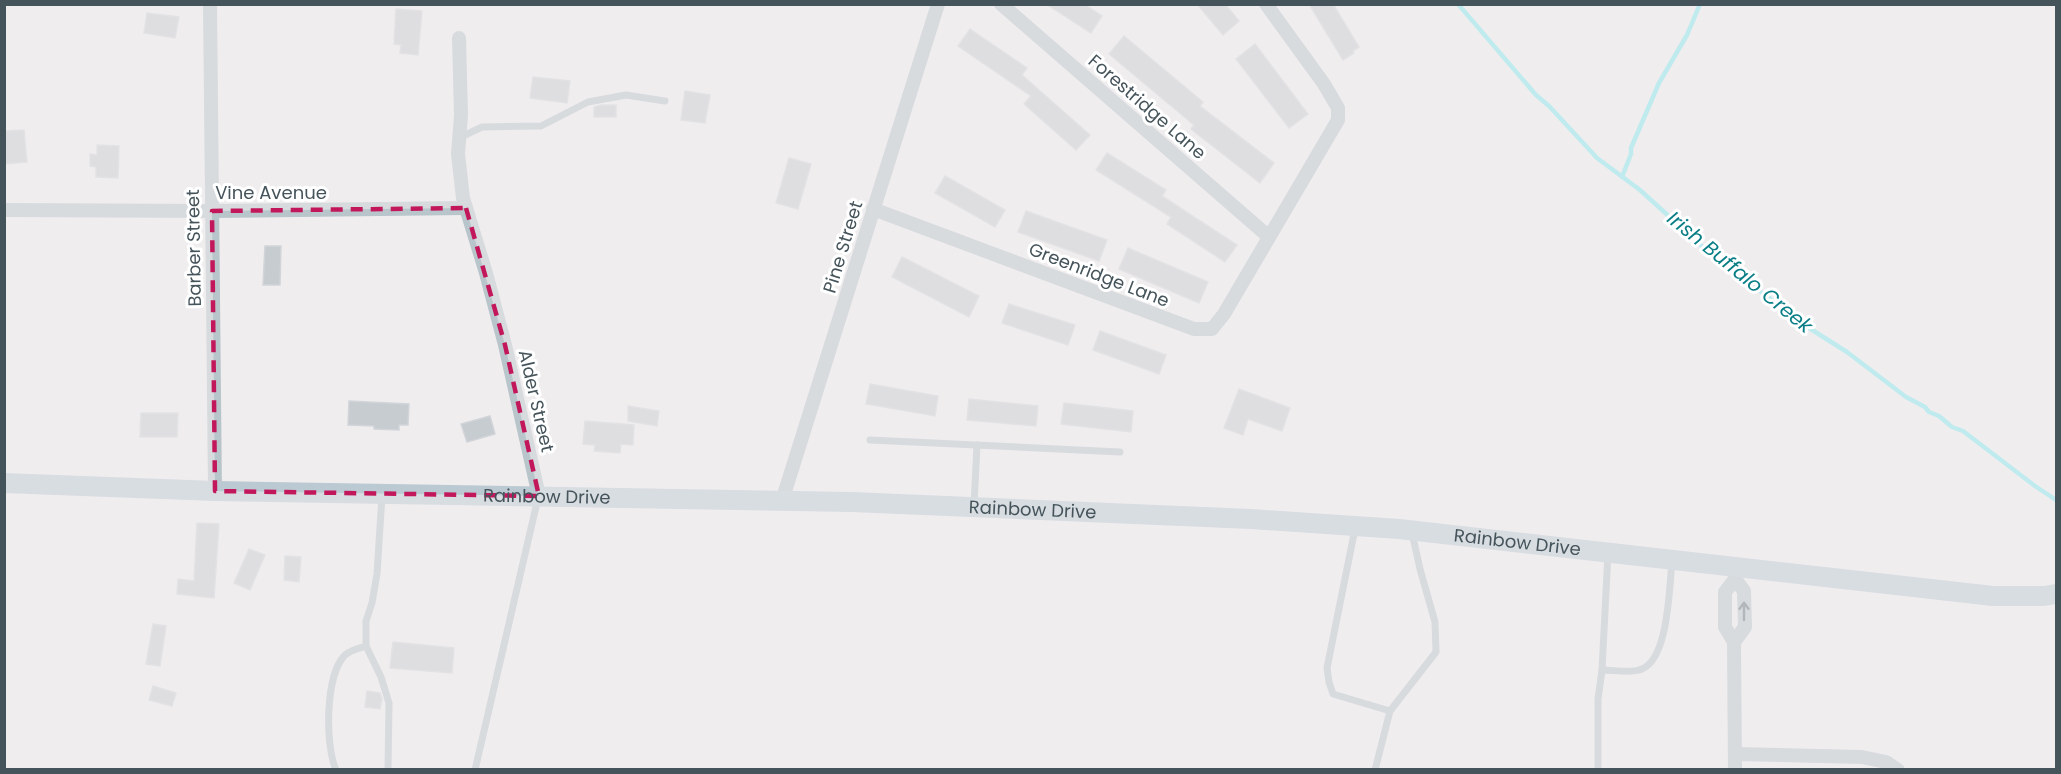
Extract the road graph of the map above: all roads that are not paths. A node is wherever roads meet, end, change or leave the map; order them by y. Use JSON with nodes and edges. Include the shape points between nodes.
{"nodes":[{"id":1,"x":210,"y":4,"type":"edge"},
{"id":2,"x":938,"y":4,"type":"edge"},
{"id":3,"x":1001,"y":4,"type":"edge"},
{"id":4,"x":1266,"y":4,"type":"edge"},
{"id":5,"x":459,"y":38,"type":"dead end"},
{"id":6,"x":665,"y":101,"type":"dead end"},
{"id":7,"x":459,"y":138,"type":"junction"},
{"id":8,"x":466,"y":208,"type":"junction"},
{"id":9,"x":873,"y":209,"type":"junction"},
{"id":10,"x":4,"y":210,"type":"edge"},
{"id":11,"x":212,"y":211,"type":"junction"},
{"id":12,"x":1269,"y":237,"type":"junction"},
{"id":13,"x":870,"y":440,"type":"dead end"},
{"id":14,"x":977,"y":445,"type":"junction"},
{"id":15,"x":1120,"y":452,"type":"dead end"},
{"id":16,"x":4,"y":483,"type":"edge"},
{"id":17,"x":215,"y":491,"type":"junction"},
{"id":18,"x":382,"y":493,"type":"junction"},
{"id":19,"x":539,"y":496,"type":"junction"},
{"id":20,"x":782,"y":501,"type":"junction"},
{"id":21,"x":974,"y":507,"type":"junction"},
{"id":22,"x":1356,"y":525,"type":"junction"},
{"id":23,"x":1412,"y":530,"type":"junction"},
{"id":24,"x":1608,"y":552,"type":"junction"},
{"id":25,"x":1672,"y":560,"type":"junction"},
{"id":26,"x":1735,"y":573,"type":"junction"},
{"id":27,"x":2056,"y":594,"type":"edge"},
{"id":28,"x":1734,"y":642,"type":"junction"},
{"id":29,"x":366,"y":646,"type":"junction"},
{"id":30,"x":1602,"y":670,"type":"junction"},
{"id":31,"x":1390,"y":711,"type":"junction"},
{"id":32,"x":1735,"y":754,"type":"junction"},
{"id":33,"x":336,"y":770,"type":"edge"},
{"id":34,"x":388,"y":770,"type":"edge"},
{"id":35,"x":475,"y":770,"type":"edge"},
{"id":36,"x":1376,"y":770,"type":"edge"},
{"id":37,"x":1598,"y":770,"type":"edge"},
{"id":38,"x":1735,"y":770,"type":"edge"},
{"id":39,"x":1898,"y":770,"type":"edge"}],
"edges":[{"from":1,"to":11,"type":"street","name":"Barber Street"},
{"from":2,"to":9,"type":"street","name":"Pine Street"},
{"from":3,"to":12,"type":"street","name":"Forestridge Lane"},
{"from":4,"to":12,"type":"street","via":[[1338,108],[1338,120]]},
{"from":5,"to":7,"type":"street","name":"Alder Street"},
{"from":6,"to":7,"type":"lane","via":[[626,95],[588,102],[541,126],[482,127]]},
{"from":7,"to":8,"type":"street","name":"Alder Street"},
{"from":8,"to":11,"type":"street","name":"Vine Avenue"},
{"from":8,"to":19,"type":"street","name":"Alder Street","via":[[505,345]]},
{"from":9,"to":12,"type":"street","name":"Greenridge Lane","via":[[1194,329],[1212,329]]},
{"from":9,"to":20,"type":"street","name":"Pine Street"},
{"from":10,"to":11,"type":"street","name":"Vine Avenue"},
{"from":11,"to":17,"type":"street","name":"Barber Street"},
{"from":13,"to":14,"type":"lane"},
{"from":14,"to":15,"type":"lane"},
{"from":14,"to":21,"type":"lane"},
{"from":16,"to":17,"type":"street","name":"Rainbow Drive"},
{"from":17,"to":18,"type":"street","name":"Rainbow Drive"},
{"from":18,"to":19,"type":"street","name":"Rainbow Drive"},
{"from":18,"to":29,"type":"lane","via":[[377,573],[366,621]]},
{"from":19,"to":20,"type":"street","name":"Rainbow Drive"},
{"from":19,"to":35,"type":"lane","name":"Alder Street"},
{"from":20,"to":21,"type":"street","name":"Rainbow Drive"},
{"from":21,"to":22,"type":"street","name":"Rainbow Drive"},
{"from":22,"to":23,"type":"street","name":"Rainbow Drive"},
{"from":22,"to":31,"type":"lane","via":[[1327,668],[1329,682],[1333,694]]},
{"from":23,"to":24,"type":"street","name":"Rainbow Drive"},
{"from":23,"to":31,"type":"lane","via":[[1435,622],[1436,652]]},
{"from":24,"to":25,"type":"street","name":"Rainbow Drive"},
{"from":24,"to":30,"type":"lane"},
{"from":25,"to":26,"type":"street","name":"Rainbow Drive"},
{"from":25,"to":30,"type":"lane","via":[[1667,613],[1656,656],[1641,670]]},
{"from":26,"to":27,"type":"street","name":"Rainbow Drive","via":[[1993,596]]},
{"from":26,"to":28,"type":"street","via":[[1725,592],[1725,627]]},
{"from":28,"to":26,"type":"street","one_way":true,"via":[[1744,627],[1744,591]]},
{"from":28,"to":32,"type":"street"},
{"from":29,"to":33,"type":"lane","via":[[346,653],[336,666],[331,686],[330,736]]},
{"from":29,"to":34,"type":"lane","via":[[389,704]]},
{"from":30,"to":37,"type":"lane"},
{"from":31,"to":36,"type":"lane"},
{"from":32,"to":38,"type":"street"},
{"from":32,"to":39,"type":"street","via":[[1862,757],[1886,762]]}]}
